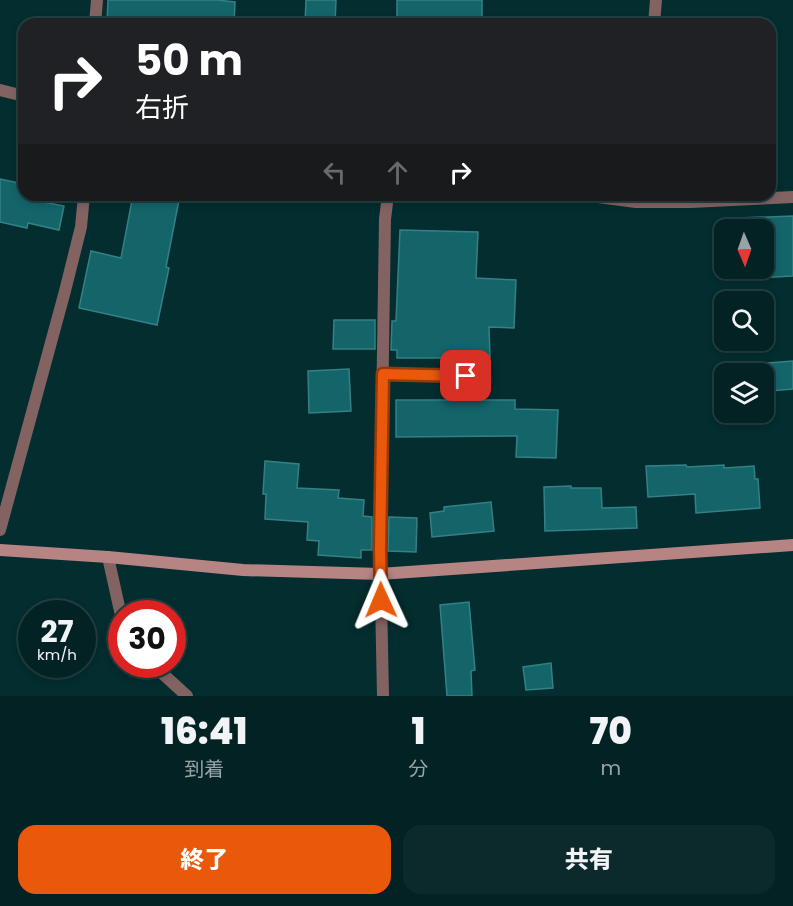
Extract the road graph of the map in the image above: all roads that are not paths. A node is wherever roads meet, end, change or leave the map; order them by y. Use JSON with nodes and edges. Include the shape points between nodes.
{"nodes":[{"id":1,"x":97,"y":0,"type":"edge"},
{"id":2,"x":656,"y":0,"type":"edge"},
{"id":3,"x":96,"y":18,"type":"edge"},
{"id":4,"x":654,"y":18,"type":"edge"},
{"id":5,"x":0,"y":90,"type":"edge"},
{"id":6,"x":18,"y":94,"type":"edge"},
{"id":7,"x":776,"y":197,"type":"edge"},
{"id":8,"x":793,"y":197,"type":"edge"},
{"id":9,"x":83,"y":201,"type":"edge"},
{"id":10,"x":387,"y":201,"type":"edge"},
{"id":11,"x":628,"y":201,"type":"edge"},
{"id":12,"x":654,"y":201,"type":"edge"},
{"id":13,"x":383,"y":374,"type":"junction"},
{"id":14,"x":466,"y":376,"type":"dead end"},
{"id":15,"x":0,"y":530,"type":"edge"},
{"id":16,"x":793,"y":545,"type":"edge"},
{"id":17,"x":0,"y":550,"type":"edge"},
{"id":18,"x":108,"y":557,"type":"junction"},
{"id":19,"x":381,"y":574,"type":"junction"},
{"id":20,"x":118,"y":600,"type":"edge"},
{"id":21,"x":167,"y":678,"type":"edge"},
{"id":22,"x":186,"y":695,"type":"edge"},
{"id":23,"x":383,"y":696,"type":"edge"}],
"edges":[{"from":1,"to":3,"type":"street"},
{"from":2,"to":4,"type":"street"},
{"from":5,"to":6,"type":"street"},
{"from":7,"to":8,"type":"street"},
{"from":9,"to":15,"type":"street","via":[[65,291]]},
{"from":10,"to":13,"type":"street"},
{"from":11,"to":12,"type":"street"},
{"from":13,"to":14,"type":"street"},
{"from":13,"to":19,"type":"street"},
{"from":16,"to":19,"type":"street"},
{"from":17,"to":18,"type":"street"},
{"from":18,"to":19,"type":"street","via":[[243,570]]},
{"from":18,"to":20,"type":"street"},
{"from":19,"to":23,"type":"street"},
{"from":21,"to":22,"type":"street"}]}
